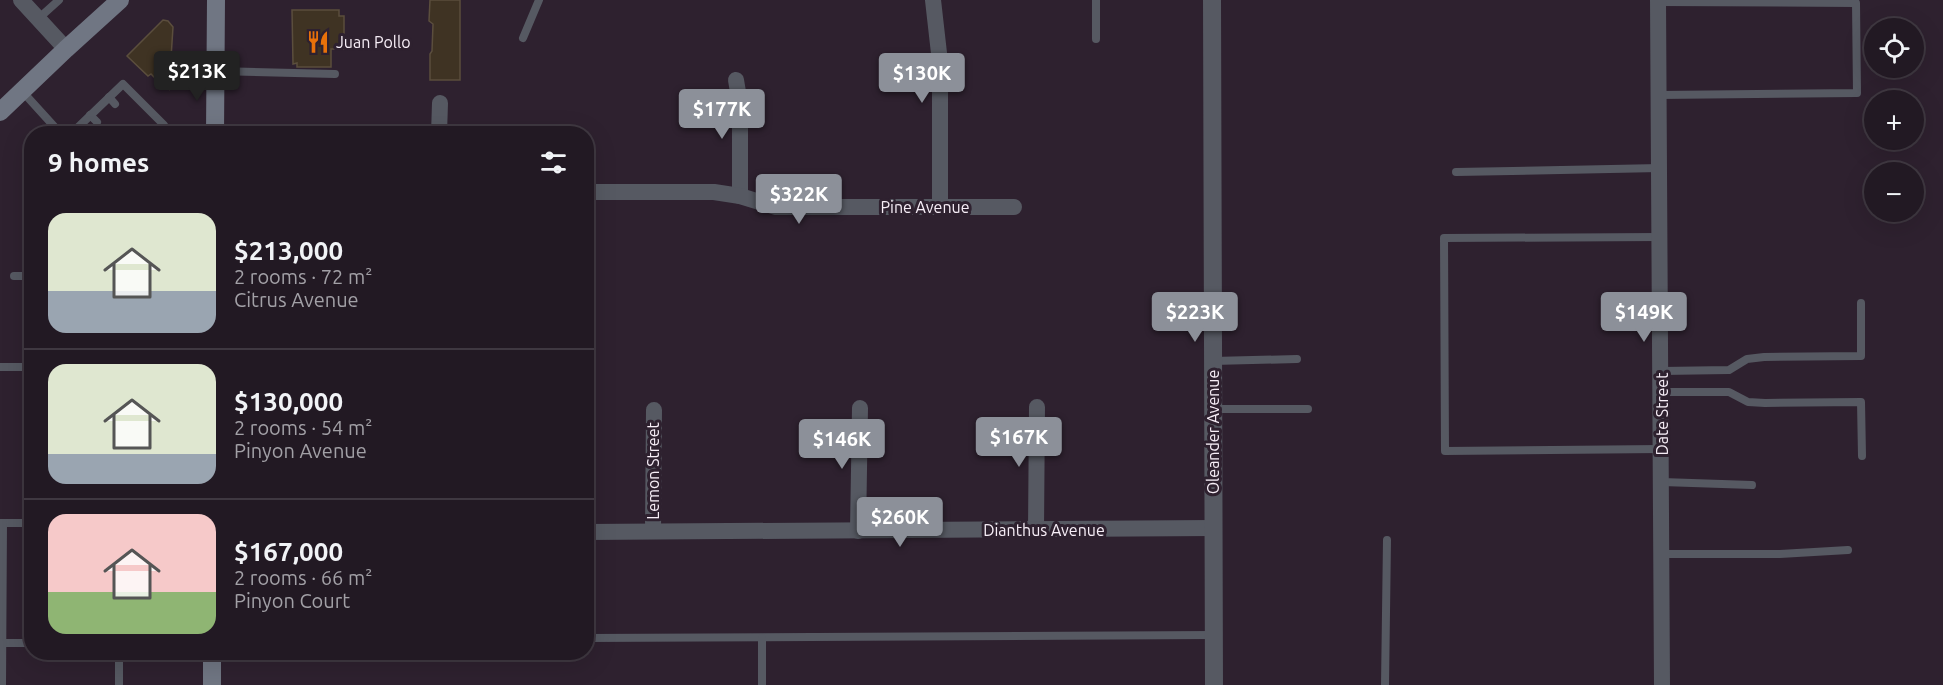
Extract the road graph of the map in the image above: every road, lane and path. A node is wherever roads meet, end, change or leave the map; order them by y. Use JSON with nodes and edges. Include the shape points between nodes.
{"nodes":[{"id":1,"x":21,"y":0,"type":"edge"},
{"id":2,"x":58,"y":0,"type":"edge"},
{"id":3,"x":120,"y":0,"type":"edge"},
{"id":4,"x":216,"y":0,"type":"edge"},
{"id":5,"x":539,"y":0,"type":"edge"},
{"id":6,"x":933,"y":0,"type":"edge"},
{"id":7,"x":1096,"y":0,"type":"edge"},
{"id":8,"x":1212,"y":0,"type":"edge"},
{"id":9,"x":1659,"y":1,"type":"edge"},
{"id":10,"x":39,"y":18,"type":"junction"},
{"id":11,"x":523,"y":38,"type":"dead end"},
{"id":12,"x":1096,"y":39,"type":"dead end"},
{"id":13,"x":66,"y":49,"type":"junction"},
{"id":14,"x":215,"y":71,"type":"junction"},
{"id":15,"x":335,"y":74,"type":"dead end"},
{"id":16,"x":736,"y":80,"type":"dead end"},
{"id":17,"x":22,"y":91,"type":"junction"},
{"id":18,"x":1659,"y":95,"type":"junction"},
{"id":19,"x":440,"y":103,"type":"dead end"},
{"id":20,"x":0,"y":112,"type":"edge"},
{"id":21,"x":54,"y":126,"type":"edge"},
{"id":22,"x":82,"y":126,"type":"edge"},
{"id":23,"x":163,"y":126,"type":"edge"},
{"id":24,"x":215,"y":126,"type":"edge"},
{"id":25,"x":439,"y":126,"type":"edge"},
{"id":26,"x":1660,"y":168,"type":"junction"},
{"id":27,"x":1456,"y":172,"type":"dead end"},
{"id":28,"x":594,"y":192,"type":"edge"},
{"id":29,"x":740,"y":196,"type":"junction"},
{"id":30,"x":940,"y":207,"type":"junction"},
{"id":31,"x":1014,"y":207,"type":"dead end"},
{"id":32,"x":1660,"y":237,"type":"junction"},
{"id":33,"x":14,"y":276,"type":"dead end"},
{"id":34,"x":24,"y":276,"type":"edge"},
{"id":35,"x":1861,"y":303,"type":"dead end"},
{"id":36,"x":1297,"y":359,"type":"dead end"},
{"id":37,"x":1213,"y":362,"type":"junction"},
{"id":38,"x":0,"y":367,"type":"edge"},
{"id":39,"x":24,"y":367,"type":"edge"},
{"id":40,"x":1662,"y":371,"type":"junction"},
{"id":41,"x":1662,"y":392,"type":"junction"},
{"id":42,"x":1036,"y":407,"type":"dead end"},
{"id":43,"x":860,"y":408,"type":"dead end"},
{"id":44,"x":1213,"y":409,"type":"junction"},
{"id":45,"x":1308,"y":409,"type":"dead end"},
{"id":46,"x":654,"y":411,"type":"dead end"},
{"id":47,"x":1661,"y":449,"type":"junction"},
{"id":48,"x":1862,"y":456,"type":"dead end"},
{"id":49,"x":1662,"y":482,"type":"junction"},
{"id":50,"x":1752,"y":485,"type":"dead end"},
{"id":51,"x":1,"y":523,"type":"edge"},
{"id":52,"x":24,"y":523,"type":"edge"},
{"id":53,"x":1214,"y":528,"type":"junction"},
{"id":54,"x":1035,"y":530,"type":"junction"},
{"id":55,"x":653,"y":531,"type":"junction"},
{"id":56,"x":858,"y":531,"type":"junction"},
{"id":57,"x":594,"y":532,"type":"edge"},
{"id":58,"x":1387,"y":540,"type":"dead end"},
{"id":59,"x":1848,"y":550,"type":"dead end"},
{"id":60,"x":1662,"y":554,"type":"junction"},
{"id":61,"x":1214,"y":635,"type":"junction"},
{"id":62,"x":762,"y":638,"type":"junction"},
{"id":63,"x":594,"y":639,"type":"edge"},
{"id":64,"x":2,"y":643,"type":"junction"},
{"id":65,"x":24,"y":643,"type":"edge"},
{"id":66,"x":120,"y":660,"type":"edge"},
{"id":67,"x":212,"y":660,"type":"edge"},
{"id":68,"x":2,"y":685,"type":"edge"},
{"id":69,"x":120,"y":685,"type":"edge"},
{"id":70,"x":212,"y":685,"type":"edge"},
{"id":71,"x":762,"y":685,"type":"edge"},
{"id":72,"x":1214,"y":685,"type":"edge"},
{"id":73,"x":1385,"y":685,"type":"edge"},
{"id":74,"x":1662,"y":685,"type":"edge"}],
"edges":[{"from":1,"to":10,"type":"street"},
{"from":2,"to":10,"type":"lane"},
{"from":3,"to":13,"type":"main road"},
{"from":4,"to":14,"type":"main road"},
{"from":5,"to":11,"type":"lane"},
{"from":6,"to":30,"type":"street","via":[[940,62]]},
{"from":7,"to":12,"type":"lane"},
{"from":8,"to":37,"type":"street","name":"Oleander Avenue"},
{"from":9,"to":18,"type":"street","name":"Date Street"},
{"from":9,"to":18,"type":"lane","via":[[1856,3],[1857,93]]},
{"from":10,"to":13,"type":"street"},
{"from":13,"to":17,"type":"main road"},
{"from":14,"to":15,"type":"lane"},
{"from":14,"to":24,"type":"main road"},
{"from":16,"to":29,"type":"street","via":[[740,104]]},
{"from":17,"to":20,"type":"main road"},
{"from":17,"to":21,"type":"lane"},
{"from":18,"to":26,"type":"street","name":"Date Street"},
{"from":19,"to":25,"type":"street"},
{"from":22,"to":23,"type":"lane","via":[[112,101],[123,84]]},
{"from":26,"to":27,"type":"lane"},
{"from":26,"to":32,"type":"street","name":"Date Street"},
{"from":28,"to":29,"type":"street","name":"Pine Avenue","via":[[714,192]]},
{"from":29,"to":30,"type":"street","name":"Pine Avenue","via":[[776,207]]},
{"from":30,"to":31,"type":"street","name":"Pine Avenue"},
{"from":32,"to":40,"type":"street","name":"Date Street"},
{"from":32,"to":47,"type":"lane","via":[[1444,238],[1445,451]]},
{"from":33,"to":34,"type":"lane"},
{"from":35,"to":40,"type":"lane","via":[[1861,356],[1764,357],[1747,359],[1729,370]]},
{"from":36,"to":37,"type":"lane"},
{"from":37,"to":44,"type":"street","name":"Oleander Avenue"},
{"from":38,"to":39,"type":"lane"},
{"from":40,"to":41,"type":"street","name":"Date Street"},
{"from":41,"to":47,"type":"street","name":"Date Street"},
{"from":41,"to":48,"type":"lane","via":[[1729,392],[1748,402],[1766,403],[1861,402]]},
{"from":42,"to":54,"type":"street"},
{"from":43,"to":56,"type":"street"},
{"from":44,"to":45,"type":"lane"},
{"from":44,"to":53,"type":"street","name":"Oleander Avenue"},
{"from":46,"to":55,"type":"street","name":"Lemon Street"},
{"from":47,"to":49,"type":"street","name":"Date Street"},
{"from":49,"to":50,"type":"lane"},
{"from":49,"to":60,"type":"street","name":"Date Street"},
{"from":51,"to":52,"type":"lane"},
{"from":51,"to":64,"type":"lane"},
{"from":53,"to":54,"type":"street","name":"Dianthus Avenue"},
{"from":53,"to":61,"type":"street","name":"Oleander Avenue"},
{"from":54,"to":56,"type":"street","name":"Dianthus Avenue"},
{"from":55,"to":56,"type":"street","name":"Dianthus Avenue"},
{"from":55,"to":57,"type":"street","name":"Dianthus Avenue"},
{"from":58,"to":73,"type":"lane"},
{"from":59,"to":60,"type":"lane"},
{"from":60,"to":74,"type":"street","name":"Date Street"},
{"from":61,"to":62,"type":"lane"},
{"from":61,"to":72,"type":"street","name":"Oleander Avenue"},
{"from":62,"to":63,"type":"lane"},
{"from":62,"to":71,"type":"lane"},
{"from":64,"to":65,"type":"lane"},
{"from":64,"to":68,"type":"lane"},
{"from":66,"to":69,"type":"lane"},
{"from":67,"to":70,"type":"main road"}]}
